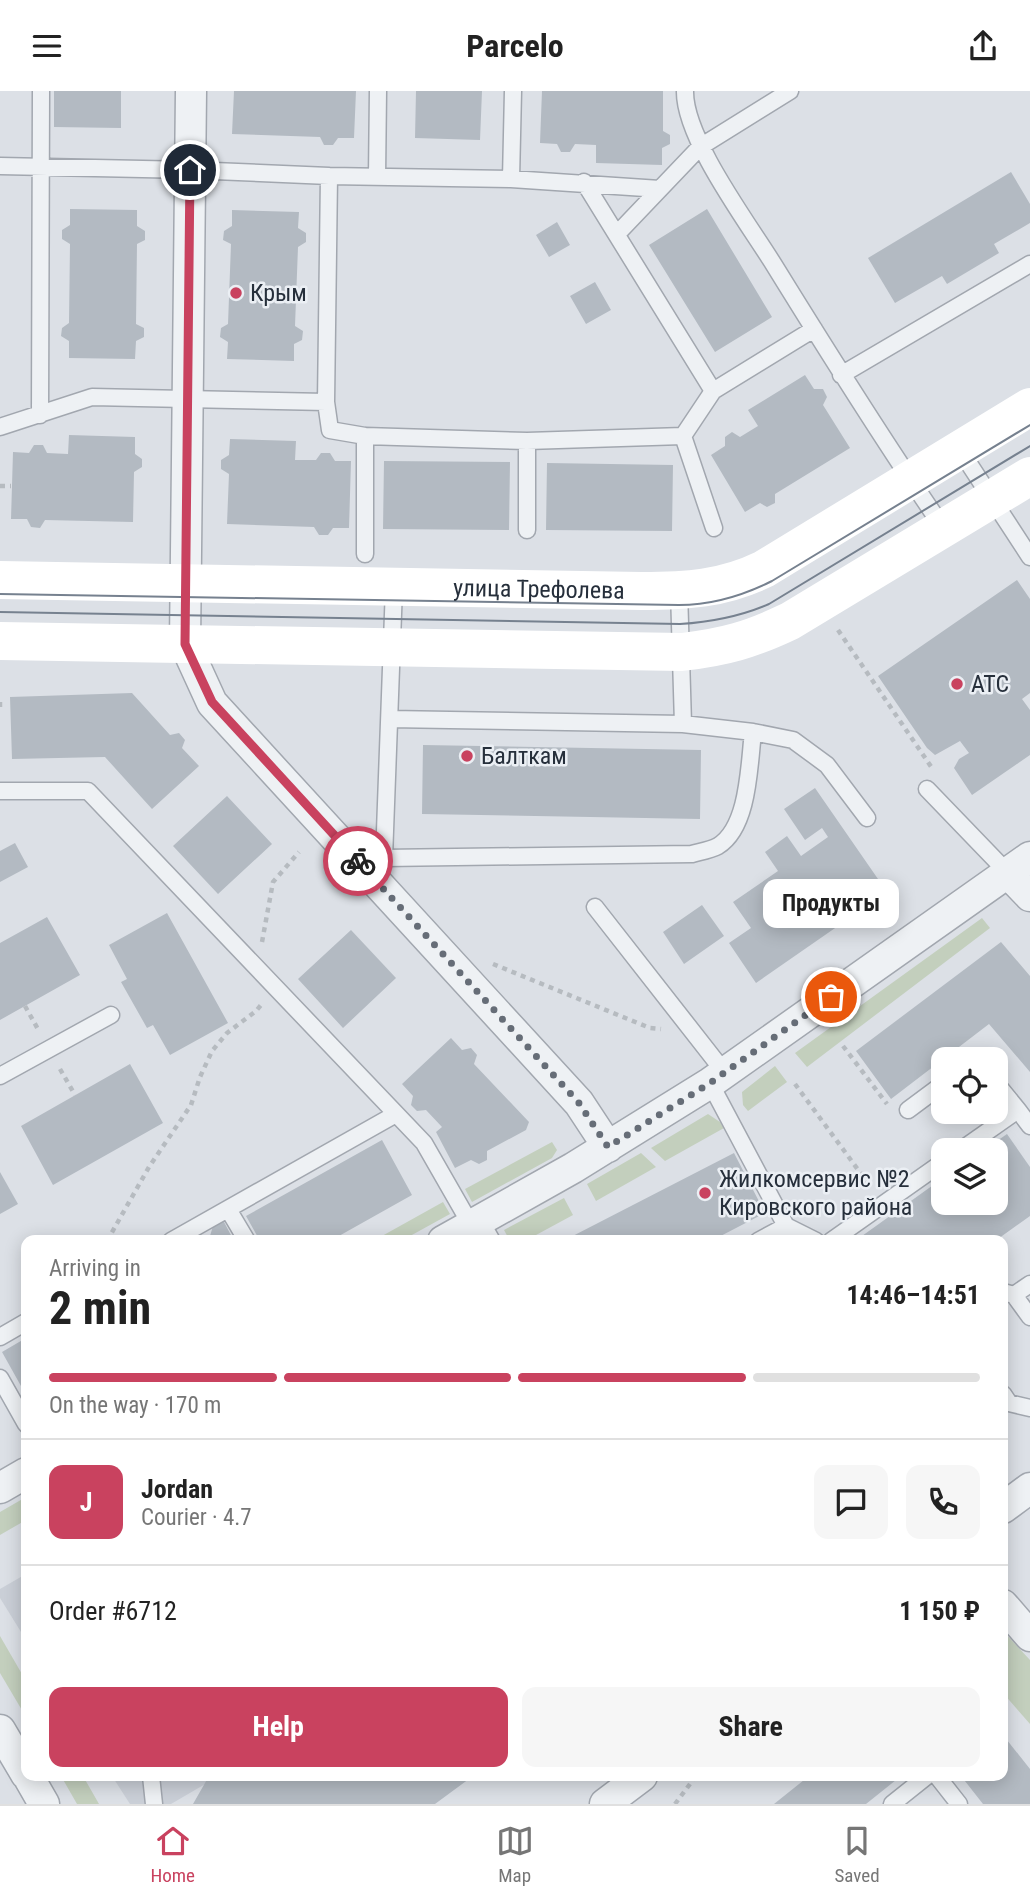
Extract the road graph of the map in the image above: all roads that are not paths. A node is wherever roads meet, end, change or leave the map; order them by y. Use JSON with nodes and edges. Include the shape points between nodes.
{"nodes":[{"id":1,"x":41,"y":91,"type":"edge"},
{"id":2,"x":191,"y":91,"type":"edge"},
{"id":3,"x":378,"y":91,"type":"edge"},
{"id":4,"x":513,"y":91,"type":"edge"},
{"id":5,"x":685,"y":91,"type":"edge"},
{"id":6,"x":790,"y":91,"type":"edge"},
{"id":7,"x":700,"y":147,"type":"junction"},
{"id":8,"x":3,"y":162,"type":"edge"},
{"id":9,"x":42,"y":167,"type":"junction"},
{"id":10,"x":190,"y":170,"type":"junction"},
{"id":11,"x":330,"y":176,"type":"junction"},
{"id":12,"x":377,"y":177,"type":"junction"},
{"id":13,"x":511,"y":179,"type":"junction"},
{"id":14,"x":584,"y":183,"type":"junction"},
{"id":15,"x":660,"y":189,"type":"junction"},
{"id":16,"x":617,"y":234,"type":"junction"},
{"id":17,"x":1030,"y":264,"type":"edge"},
{"id":18,"x":814,"y":329,"type":"junction"},
{"id":19,"x":841,"y":375,"type":"junction"},
{"id":20,"x":713,"y":391,"type":"junction"},
{"id":21,"x":187,"y":399,"type":"junction"},
{"id":22,"x":326,"y":402,"type":"junction"},
{"id":23,"x":1030,"y":407,"type":"edge"},
{"id":24,"x":40,"y":415,"type":"junction"},
{"id":25,"x":0,"y":427,"type":"edge"},
{"id":26,"x":365,"y":436,"type":"junction"},
{"id":27,"x":682,"y":436,"type":"junction"},
{"id":28,"x":527,"y":441,"type":"junction"},
{"id":29,"x":960,"y":450,"type":"junction"},
{"id":30,"x":1030,"y":476,"type":"edge"},
{"id":31,"x":910,"y":480,"type":"junction"},
{"id":32,"x":993,"y":499,"type":"junction"},
{"id":33,"x":714,"y":528,"type":"dead end"},
{"id":34,"x":944,"y":529,"type":"junction"},
{"id":35,"x":527,"y":530,"type":"dead end"},
{"id":36,"x":365,"y":554,"type":"dead end"},
{"id":37,"x":1030,"y":557,"type":"edge"},
{"id":38,"x":0,"y":580,"type":"edge"},
{"id":39,"x":186,"y":583,"type":"junction"},
{"id":40,"x":394,"y":587,"type":"junction"},
{"id":41,"x":679,"y":591,"type":"junction"},
{"id":42,"x":0,"y":641,"type":"edge"},
{"id":43,"x":185,"y":644,"type":"junction"},
{"id":44,"x":392,"y":647,"type":"junction"},
{"id":45,"x":682,"y":652,"type":"junction"},
{"id":46,"x":390,"y":719,"type":"junction"},
{"id":47,"x":683,"y":724,"type":"junction"},
{"id":48,"x":753,"y":732,"type":"junction"},
{"id":49,"x":927,"y":789,"type":"road end"},
{"id":50,"x":0,"y":791,"type":"edge"},
{"id":51,"x":867,"y":818,"type":"dead end"},
{"id":52,"x":376,"y":865,"type":"junction"},
{"id":53,"x":1018,"y":865,"type":"edge"},
{"id":54,"x":1030,"y":896,"type":"edge"},
{"id":55,"x":595,"y":907,"type":"dead end"},
{"id":56,"x":111,"y":1015,"type":"dead end"},
{"id":57,"x":0,"y":1076,"type":"edge"},
{"id":58,"x":718,"y":1078,"type":"junction"},
{"id":59,"x":931,"y":1093,"type":"edge"},
{"id":60,"x":1008,"y":1098,"type":"edge"},
{"id":61,"x":1017,"y":1109,"type":"junction"},
{"id":62,"x":908,"y":1111,"type":"road end"},
{"id":63,"x":396,"y":1114,"type":"junction"},
{"id":64,"x":1030,"y":1126,"type":"edge"},
{"id":65,"x":977,"y":1138,"type":"edge"},
{"id":66,"x":608,"y":1147,"type":"junction"},
{"id":67,"x":931,"y":1170,"type":"edge"},
{"id":68,"x":228,"y":1209,"type":"junction"},
{"id":69,"x":786,"y":1226,"type":"junction"},
{"id":70,"x":481,"y":1229,"type":"edge"},
{"id":71,"x":182,"y":1235,"type":"edge"},
{"id":72,"x":243,"y":1235,"type":"edge"},
{"id":73,"x":462,"y":1235,"type":"edge"},
{"id":74,"x":769,"y":1235,"type":"edge"},
{"id":75,"x":804,"y":1235,"type":"edge"},
{"id":76,"x":839,"y":1235,"type":"edge"},
{"id":77,"x":1030,"y":1284,"type":"edge"},
{"id":78,"x":1008,"y":1293,"type":"edge"},
{"id":79,"x":1030,"y":1317,"type":"edge"},
{"id":80,"x":21,"y":1325,"type":"edge"},
{"id":81,"x":0,"y":1337,"type":"edge"},
{"id":82,"x":0,"y":1378,"type":"edge"},
{"id":83,"x":1008,"y":1402,"type":"edge"},
{"id":84,"x":1030,"y":1408,"type":"edge"},
{"id":85,"x":21,"y":1415,"type":"edge"},
{"id":86,"x":21,"y":1476,"type":"edge"},
{"id":87,"x":0,"y":1488,"type":"edge"},
{"id":88,"x":1030,"y":1488,"type":"edge"},
{"id":89,"x":1008,"y":1504,"type":"edge"},
{"id":90,"x":1008,"y":1611,"type":"edge"},
{"id":91,"x":1030,"y":1636,"type":"edge"},
{"id":92,"x":0,"y":1730,"type":"edge"},
{"id":93,"x":21,"y":1765,"type":"edge"},
{"id":94,"x":31,"y":1781,"type":"edge"},
{"id":95,"x":152,"y":1781,"type":"edge"},
{"id":96,"x":635,"y":1781,"type":"edge"},
{"id":97,"x":922,"y":1781,"type":"edge"},
{"id":98,"x":941,"y":1781,"type":"edge"},
{"id":99,"x":44,"y":1804,"type":"edge"},
{"id":100,"x":154,"y":1804,"type":"edge"},
{"id":101,"x":605,"y":1804,"type":"edge"},
{"id":102,"x":892,"y":1804,"type":"edge"},
{"id":103,"x":959,"y":1804,"type":"edge"}],
"edges":[{"from":1,"to":9,"type":"lane"},
{"from":2,"to":10,"type":"street"},
{"from":3,"to":12,"type":"lane"},
{"from":4,"to":13,"type":"lane"},
{"from":5,"to":7,"type":"lane"},
{"from":6,"to":7,"type":"lane"},
{"from":7,"to":15,"type":"lane"},
{"from":7,"to":18,"type":"lane"},
{"from":8,"to":9,"type":"lane"},
{"from":9,"to":10,"type":"lane"},
{"from":9,"to":24,"type":"lane"},
{"from":10,"to":11,"type":"lane"},
{"from":10,"to":21,"type":"street"},
{"from":11,"to":12,"type":"lane"},
{"from":11,"to":22,"type":"lane"},
{"from":12,"to":13,"type":"lane"},
{"from":13,"to":14,"type":"lane"},
{"from":14,"to":15,"type":"lane"},
{"from":14,"to":16,"type":"lane"},
{"from":15,"to":16,"type":"lane"},
{"from":16,"to":20,"type":"lane"},
{"from":17,"to":19,"type":"lane"},
{"from":18,"to":19,"type":"lane"},
{"from":18,"to":20,"type":"lane"},
{"from":19,"to":31,"type":"lane"},
{"from":20,"to":27,"type":"lane"},
{"from":21,"to":22,"type":"lane"},
{"from":21,"to":24,"type":"lane","via":[[92,397]]},
{"from":21,"to":39,"type":"street"},
{"from":22,"to":26,"type":"lane","via":[[330,430]]},
{"from":23,"to":29,"type":"main road","name":"улица Трефолева"},
{"from":24,"to":25,"type":"lane"},
{"from":26,"to":28,"type":"lane"},
{"from":26,"to":36,"type":"lane"},
{"from":27,"to":28,"type":"lane"},
{"from":27,"to":33,"type":"lane"},
{"from":28,"to":35,"type":"lane"},
{"from":29,"to":31,"type":"main road","name":"улица Трефолева"},
{"from":29,"to":32,"type":"lane"},
{"from":30,"to":32,"type":"main road"},
{"from":31,"to":34,"type":"lane"},
{"from":31,"to":41,"type":"main road","name":"улица Трефолева","via":[[740,581]]},
{"from":32,"to":34,"type":"main road"},
{"from":32,"to":37,"type":"lane"},
{"from":34,"to":45,"type":"main road","via":[[790,621],[732,645]]},
{"from":38,"to":39,"type":"main road","name":"улица Трефолева"},
{"from":39,"to":40,"type":"main road","name":"улица Трефолева"},
{"from":39,"to":43,"type":"street"},
{"from":40,"to":41,"type":"main road","name":"улица Трефолева"},
{"from":40,"to":44,"type":"lane"},
{"from":41,"to":45,"type":"lane"},
{"from":42,"to":43,"type":"main road"},
{"from":43,"to":44,"type":"main road"},
{"from":43,"to":52,"type":"street","via":[[212,702]]},
{"from":44,"to":45,"type":"main road"},
{"from":44,"to":46,"type":"lane"},
{"from":45,"to":47,"type":"lane"},
{"from":46,"to":47,"type":"lane"},
{"from":46,"to":52,"type":"lane"},
{"from":47,"to":48,"type":"lane"},
{"from":48,"to":51,"type":"lane","via":[[793,740],[827,765]]},
{"from":48,"to":52,"type":"lane","via":[[744,807],[734,829],[718,846],[692,854]]},
{"from":49,"to":53,"type":"lane"},
{"from":50,"to":63,"type":"lane","via":[[89,791]]},
{"from":52,"to":66,"type":"street","via":[[579,1103]]},
{"from":53,"to":54,"type":"street"},
{"from":53,"to":58,"type":"street"},
{"from":55,"to":58,"type":"lane"},
{"from":56,"to":57,"type":"lane"},
{"from":58,"to":66,"type":"street"},
{"from":58,"to":69,"type":"lane"},
{"from":59,"to":62,"type":"lane"},
{"from":60,"to":61,"type":"lane"},
{"from":61,"to":64,"type":"lane"},
{"from":61,"to":65,"type":"lane"},
{"from":63,"to":68,"type":"lane"},
{"from":63,"to":70,"type":"lane","via":[[424,1143]]},
{"from":66,"to":70,"type":"street"},
{"from":67,"to":76,"type":"lane"},
{"from":68,"to":71,"type":"lane"},
{"from":68,"to":72,"type":"lane"},
{"from":69,"to":74,"type":"lane"},
{"from":69,"to":75,"type":"lane"},
{"from":70,"to":73,"type":"street"},
{"from":77,"to":78,"type":"lane"},
{"from":78,"to":79,"type":"lane"},
{"from":80,"to":81,"type":"lane"},
{"from":82,"to":85,"type":"lane"},
{"from":83,"to":84,"type":"lane"},
{"from":86,"to":87,"type":"street"},
{"from":88,"to":89,"type":"street"},
{"from":90,"to":91,"type":"street"},
{"from":92,"to":93,"type":"street"},
{"from":94,"to":99,"type":"street"},
{"from":95,"to":100,"type":"lane"},
{"from":96,"to":101,"type":"street"},
{"from":97,"to":102,"type":"lane"},
{"from":98,"to":103,"type":"lane"}]}
